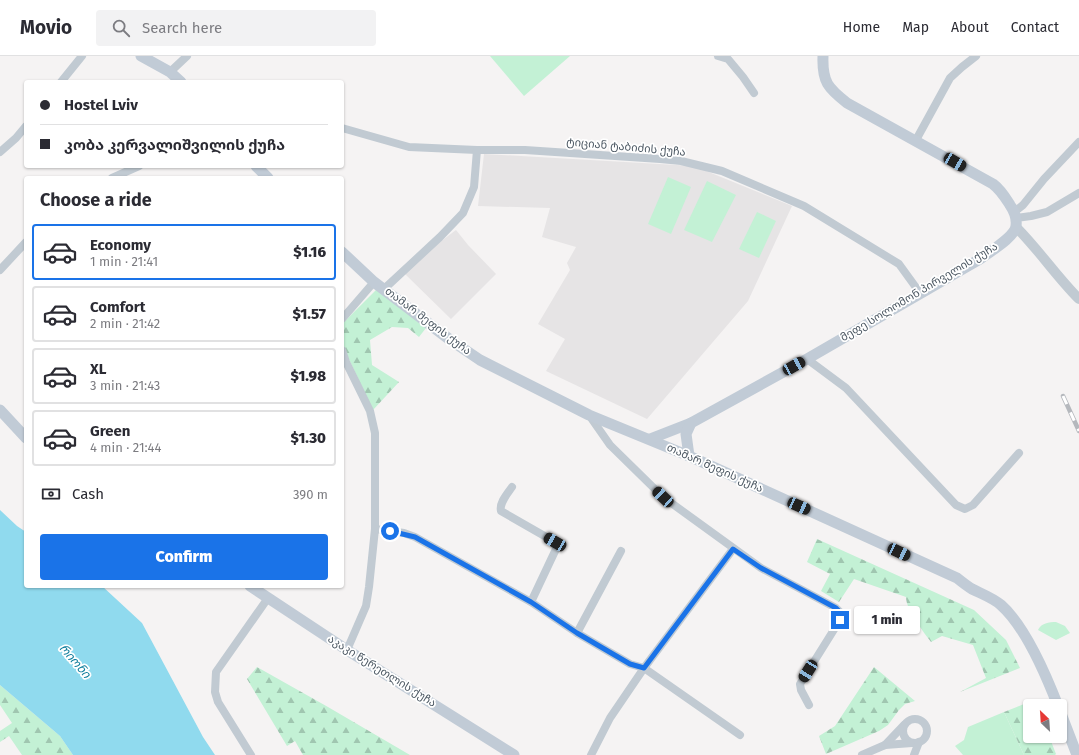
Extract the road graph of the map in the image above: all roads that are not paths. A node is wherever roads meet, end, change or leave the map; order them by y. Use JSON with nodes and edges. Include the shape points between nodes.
{"nodes":[{"id":1,"x":82,"y":56,"type":"edge"},
{"id":2,"x":142,"y":56,"type":"edge"},
{"id":3,"x":187,"y":56,"type":"edge"},
{"id":4,"x":718,"y":56,"type":"edge"},
{"id":5,"x":823,"y":56,"type":"edge"},
{"id":6,"x":976,"y":56,"type":"edge"},
{"id":7,"x":170,"y":72,"type":"junction"},
{"id":8,"x":63,"y":80,"type":"edge"},
{"id":9,"x":179,"y":80,"type":"edge"},
{"id":10,"x":754,"y":93,"type":"dead end"},
{"id":11,"x":24,"y":128,"type":"edge"},
{"id":12,"x":344,"y":129,"type":"edge"},
{"id":13,"x":916,"y":140,"type":"junction"},
{"id":14,"x":1079,"y":142,"type":"edge"},
{"id":15,"x":477,"y":150,"type":"junction"},
{"id":16,"x":0,"y":152,"type":"edge"},
{"id":17,"x":134,"y":168,"type":"edge"},
{"id":18,"x":258,"y":168,"type":"edge"},
{"id":19,"x":116,"y":176,"type":"edge"},
{"id":20,"x":266,"y":176,"type":"edge"},
{"id":21,"x":1079,"y":193,"type":"edge"},
{"id":22,"x":1015,"y":219,"type":"junction"},
{"id":23,"x":24,"y":244,"type":"edge"},
{"id":24,"x":344,"y":254,"type":"edge"},
{"id":25,"x":0,"y":270,"type":"edge"},
{"id":26,"x":374,"y":282,"type":"junction"},
{"id":27,"x":384,"y":289,"type":"junction"},
{"id":28,"x":920,"y":293,"type":"junction"},
{"id":29,"x":1079,"y":299,"type":"edge"},
{"id":30,"x":344,"y":317,"type":"edge"},
{"id":31,"x":344,"y":356,"type":"edge"},
{"id":32,"x":807,"y":359,"type":"junction"},
{"id":33,"x":0,"y":410,"type":"edge"},
{"id":34,"x":589,"y":415,"type":"junction"},
{"id":35,"x":692,"y":422,"type":"junction"},
{"id":36,"x":24,"y":436,"type":"edge"},
{"id":37,"x":650,"y":439,"type":"junction"},
{"id":38,"x":1019,"y":453,"type":"dead end"},
{"id":39,"x":689,"y":456,"type":"junction"},
{"id":40,"x":512,"y":487,"type":"dead end"},
{"id":41,"x":375,"y":529,"type":"junction"},
{"id":42,"x":733,"y":549,"type":"junction"},
{"id":43,"x":621,"y":551,"type":"dead end"},
{"id":44,"x":253,"y":588,"type":"edge"},
{"id":45,"x":268,"y":598,"type":"junction"},
{"id":46,"x":531,"y":602,"type":"junction"},
{"id":47,"x":577,"y":633,"type":"junction"},
{"id":48,"x":347,"y":650,"type":"junction"},
{"id":49,"x":644,"y":668,"type":"junction"},
{"id":50,"x":1055,"y":699,"type":"edge"},
{"id":51,"x":809,"y":705,"type":"dead end"},
{"id":52,"x":904,"y":724,"type":"junction"},
{"id":53,"x":1067,"y":726,"type":"edge"},
{"id":54,"x":740,"y":735,"type":"dead end"},
{"id":55,"x":917,"y":743,"type":"junction"},
{"id":56,"x":885,"y":744,"type":"junction"},
{"id":57,"x":1077,"y":748,"type":"edge"},
{"id":58,"x":251,"y":755,"type":"edge"},
{"id":59,"x":514,"y":755,"type":"edge"},
{"id":60,"x":592,"y":755,"type":"edge"},
{"id":61,"x":862,"y":755,"type":"edge"},
{"id":62,"x":914,"y":755,"type":"edge"}],
"edges":[{"from":1,"to":8,"type":"street"},
{"from":2,"to":7,"type":"main road"},
{"from":3,"to":7,"type":"street"},
{"from":4,"to":10,"type":"street","via":[[728,59]]},
{"from":5,"to":13,"type":"main road","via":[[824,78],[833,92],[847,103]]},
{"from":6,"to":13,"type":"street","via":[[950,78]]},
{"from":7,"to":9,"type":"main road"},
{"from":11,"to":16,"type":"street"},
{"from":12,"to":15,"type":"street","name":"ტიციან ტაბიძის ქუჩა","via":[[409,147]]},
{"from":13,"to":22,"type":"main road","via":[[993,184],[1004,195]]},
{"from":14,"to":22,"type":"street","via":[[1044,179]]},
{"from":15,"to":27,"type":"street","via":[[474,187],[463,213],[440,238]]},
{"from":15,"to":28,"type":"street","name":"ტიციან ტაბიძის ქუჩა","via":[[525,150],[660,159],[722,171],[804,206],[893,260],[899,264]]},
{"from":17,"to":19,"type":"street"},
{"from":18,"to":20,"type":"main road"},
{"from":21,"to":22,"type":"street","via":[[1047,212]]},
{"from":22,"to":28,"type":"main road","name":"მეფე სოლომონ პირველის ქუჩა","via":[[1012,233],[1003,242],[980,259]]},
{"from":22,"to":29,"type":"street","via":[[1063,283]]},
{"from":23,"to":25,"type":"street"},
{"from":24,"to":26,"type":"main road","name":"თამარ მეფის ქუჩა"},
{"from":26,"to":27,"type":"main road","name":"თამარ მეფის ქუჩა"},
{"from":26,"to":30,"type":"street"},
{"from":27,"to":34,"type":"main road","name":"თამარ მეფის ქუჩა","via":[[448,339],[480,360]]},
{"from":28,"to":32,"type":"main road","name":"მეფე სოლომონ პირველის ქუჩა"},
{"from":31,"to":41,"type":"street","via":[[370,411],[375,433]]},
{"from":32,"to":35,"type":"main road","name":"მეფე სოლომონ პირველის ქუჩა"},
{"from":32,"to":38,"type":"street","via":[[846,388],[956,505],[965,509],[973,506]]},
{"from":33,"to":36,"type":"main road"},
{"from":34,"to":37,"type":"main road","name":"თამარ მეფის ქუჩა"},
{"from":34,"to":42,"type":"street","via":[[610,445],[663,497]]},
{"from":35,"to":37,"type":"main road","name":"მეფე სოლომონ პირველის ქუჩა"},
{"from":35,"to":39,"type":"main road","via":[[686,434]]},
{"from":37,"to":39,"type":"main road","name":"თამარ მეფის ქუჩა"},
{"from":39,"to":50,"type":"main road","name":"თამარ მეფის ქუჩა","via":[[957,578],[991,598],[1009,613],[1025,637]]},
{"from":40,"to":46,"type":"street","via":[[500,507],[501,511],[555,542],[556,546]]},
{"from":41,"to":46,"type":"street","via":[[415,537]]},
{"from":41,"to":48,"type":"street","via":[[366,606]]},
{"from":42,"to":49,"type":"street"},
{"from":42,"to":51,"type":"street","via":[[761,568],[841,613],[840,620],[800,684]]},
{"from":43,"to":47,"type":"street"},
{"from":44,"to":45,"type":"main road","name":"აკაკი წერეთლის ქუჩა"},
{"from":45,"to":48,"type":"main road","name":"აკაკი წერეთლის ქუჩა"},
{"from":45,"to":58,"type":"street","via":[[216,672],[215,692],[218,702]]},
{"from":46,"to":47,"type":"street"},
{"from":47,"to":49,"type":"street","via":[[630,664]]},
{"from":48,"to":59,"type":"main road","name":"აკაკი წერეთლის ქუჩა"},
{"from":49,"to":54,"type":"street"},
{"from":49,"to":60,"type":"street","via":[[610,718]]},
{"from":52,"to":55,"type":"street","via":[[904,737]]},
{"from":52,"to":55,"type":"street","via":[[915,718],[926,725],[927,733],[923,740]]},
{"from":52,"to":56,"type":"street"},
{"from":53,"to":57,"type":"main road"},
{"from":55,"to":56,"type":"street"},
{"from":55,"to":62,"type":"street"},
{"from":56,"to":61,"type":"street"}]}
